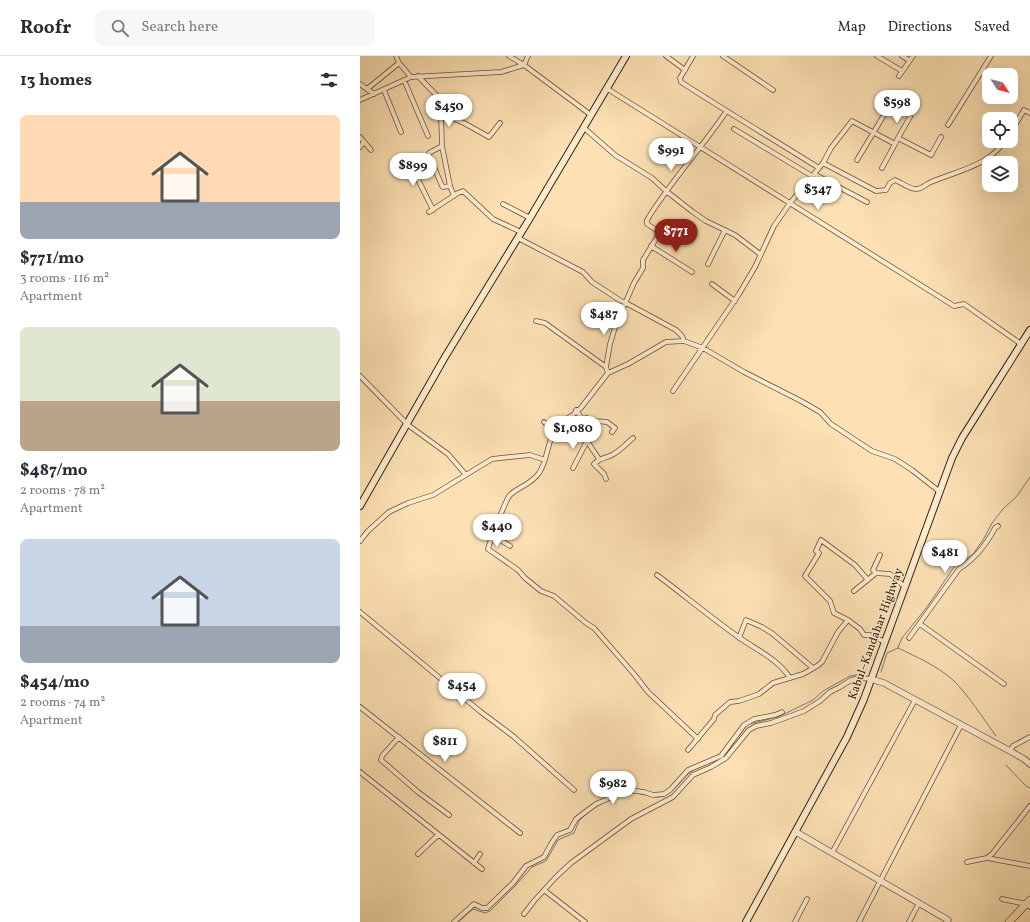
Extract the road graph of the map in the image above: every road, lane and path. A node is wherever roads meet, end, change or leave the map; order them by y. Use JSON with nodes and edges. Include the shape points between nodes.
{"nodes":[{"id":1,"x":396,"y":56,"type":"edge"},
{"id":2,"x":509,"y":56,"type":"edge"},
{"id":3,"x":528,"y":56,"type":"edge"},
{"id":4,"x":626,"y":56,"type":"edge"},
{"id":5,"x":666,"y":56,"type":"edge"},
{"id":6,"x":693,"y":56,"type":"edge"},
{"id":7,"x":723,"y":56,"type":"edge"},
{"id":8,"x":876,"y":56,"type":"edge"},
{"id":9,"x":902,"y":56,"type":"edge"},
{"id":10,"x":913,"y":56,"type":"edge"},
{"id":11,"x":992,"y":56,"type":"edge"},
{"id":12,"x":909,"y":60,"type":"junction"},
{"id":13,"x":399,"y":63,"type":"junction"},
{"id":14,"x":524,"y":65,"type":"junction"},
{"id":15,"x":684,"y":70,"type":"junction"},
{"id":16,"x":902,"y":72,"type":"junction"},
{"id":17,"x":418,"y":76,"type":"junction"},
{"id":18,"x":899,"y":76,"type":"dead end"},
{"id":19,"x":411,"y":77,"type":"junction"},
{"id":20,"x":404,"y":80,"type":"junction"},
{"id":21,"x":360,"y":84,"type":"edge"},
{"id":22,"x":606,"y":88,"type":"junction"},
{"id":23,"x":367,"y":89,"type":"junction"},
{"id":24,"x":384,"y":90,"type":"junction"},
{"id":25,"x":773,"y":90,"type":"dead end"},
{"id":26,"x":374,"y":94,"type":"junction"},
{"id":27,"x":360,"y":100,"type":"edge"},
{"id":28,"x":890,"y":105,"type":"dead end"},
{"id":29,"x":726,"y":112,"type":"junction"},
{"id":30,"x":1030,"y":113,"type":"edge"},
{"id":31,"x":441,"y":114,"type":"junction"},
{"id":32,"x":591,"y":115,"type":"junction"},
{"id":33,"x":910,"y":117,"type":"dead end"},
{"id":34,"x":1018,"y":120,"type":"edge"},
{"id":35,"x":500,"y":123,"type":"dead end"},
{"id":36,"x":948,"y":125,"type":"dead end"},
{"id":37,"x":584,"y":127,"type":"junction"},
{"id":38,"x":734,"y":129,"type":"dead end"},
{"id":39,"x":401,"y":132,"type":"dead end"},
{"id":40,"x":874,"y":132,"type":"junction"},
{"id":41,"x":428,"y":136,"type":"dead end"},
{"id":42,"x":360,"y":137,"type":"edge"},
{"id":43,"x":941,"y":137,"type":"dead end"},
{"id":44,"x":898,"y":138,"type":"junction"},
{"id":45,"x":364,"y":142,"type":"junction"},
{"id":46,"x":895,"y":144,"type":"junction"},
{"id":47,"x":442,"y":146,"type":"junction"},
{"id":48,"x":360,"y":147,"type":"edge"},
{"id":49,"x":702,"y":147,"type":"junction"},
{"id":50,"x":1000,"y":148,"type":"edge"},
{"id":51,"x":371,"y":150,"type":"dead end"},
{"id":52,"x":407,"y":157,"type":"dead end"},
{"id":53,"x":857,"y":160,"type":"dead end"},
{"id":54,"x":822,"y":163,"type":"junction"},
{"id":55,"x":819,"y":168,"type":"junction"},
{"id":56,"x":882,"y":168,"type":"dead end"},
{"id":57,"x":813,"y":175,"type":"junction"},
{"id":58,"x":450,"y":186,"type":"junction"},
{"id":59,"x":666,"y":191,"type":"junction"},
{"id":60,"x":454,"y":196,"type":"junction"},
{"id":61,"x":867,"y":202,"type":"dead end"},
{"id":62,"x":790,"y":203,"type":"junction"},
{"id":63,"x":503,"y":204,"type":"dead end"},
{"id":64,"x":530,"y":218,"type":"junction"},
{"id":65,"x":725,"y":230,"type":"junction"},
{"id":66,"x":521,"y":232,"type":"junction"},
{"id":67,"x":518,"y":238,"type":"junction"},
{"id":68,"x":651,"y":246,"type":"junction"},
{"id":69,"x":760,"y":254,"type":"junction"},
{"id":70,"x":708,"y":264,"type":"dead end"},
{"id":71,"x":692,"y":272,"type":"dead end"},
{"id":72,"x":712,"y":284,"type":"dead end"},
{"id":73,"x":735,"y":301,"type":"junction"},
{"id":74,"x":626,"y":302,"type":"junction"},
{"id":75,"x":536,"y":321,"type":"dead end"},
{"id":76,"x":1030,"y":330,"type":"edge"},
{"id":77,"x":684,"y":341,"type":"junction"},
{"id":78,"x":1021,"y":344,"type":"junction"},
{"id":79,"x":703,"y":348,"type":"junction"},
{"id":80,"x":606,"y":367,"type":"junction"},
{"id":81,"x":608,"y":373,"type":"junction"},
{"id":82,"x":360,"y":376,"type":"edge"},
{"id":83,"x":673,"y":391,"type":"dead end"},
{"id":84,"x":576,"y":410,"type":"junction"},
{"id":85,"x":582,"y":420,"type":"junction"},
{"id":86,"x":544,"y":422,"type":"dead end"},
{"id":87,"x":408,"y":425,"type":"junction"},
{"id":88,"x":554,"y":430,"type":"junction"},
{"id":89,"x":612,"y":432,"type":"dead end"},
{"id":90,"x":633,"y":438,"type":"dead end"},
{"id":91,"x":587,"y":441,"type":"junction"},
{"id":92,"x":599,"y":459,"type":"junction"},
{"id":93,"x":546,"y":460,"type":"junction"},
{"id":94,"x":573,"y":468,"type":"dead end"},
{"id":95,"x":466,"y":475,"type":"junction"},
{"id":96,"x":606,"y":479,"type":"dead end"},
{"id":97,"x":941,"y":492,"type":"junction"},
{"id":98,"x":360,"y":506,"type":"edge"},
{"id":99,"x":998,"y":526,"type":"dead end"},
{"id":100,"x":492,"y":535,"type":"junction"},
{"id":101,"x":360,"y":541,"type":"edge"},
{"id":102,"x":510,"y":546,"type":"dead end"},
{"id":103,"x":880,"y":555,"type":"dead end"},
{"id":104,"x":876,"y":573,"type":"junction"},
{"id":105,"x":657,"y":575,"type":"dead end"},
{"id":106,"x":868,"y":580,"type":"junction"},
{"id":107,"x":905,"y":587,"type":"junction"},
{"id":108,"x":854,"y":591,"type":"dead end"},
{"id":109,"x":360,"y":612,"type":"edge"},
{"id":110,"x":848,"y":620,"type":"junction"},
{"id":111,"x":920,"y":624,"type":"junction"},
{"id":112,"x":739,"y":638,"type":"junction"},
{"id":113,"x":909,"y":638,"type":"dead end"},
{"id":114,"x":885,"y":642,"type":"junction"},
{"id":115,"x":813,"y":668,"type":"junction"},
{"id":116,"x":790,"y":678,"type":"junction"},
{"id":117,"x":871,"y":679,"type":"junction"},
{"id":118,"x":1004,"y":684,"type":"dead end"},
{"id":119,"x":916,"y":700,"type":"junction"},
{"id":120,"x":360,"y":707,"type":"edge"},
{"id":121,"x":782,"y":712,"type":"dead end"},
{"id":122,"x":745,"y":724,"type":"junction"},
{"id":123,"x":961,"y":725,"type":"junction"},
{"id":124,"x":751,"y":729,"type":"junction"},
{"id":125,"x":399,"y":737,"type":"junction"},
{"id":126,"x":1030,"y":737,"type":"edge"},
{"id":127,"x":698,"y":739,"type":"junction"},
{"id":128,"x":688,"y":750,"type":"dead end"},
{"id":129,"x":1010,"y":751,"type":"junction"},
{"id":130,"x":722,"y":758,"type":"junction"},
{"id":131,"x":1030,"y":764,"type":"edge"},
{"id":132,"x":360,"y":772,"type":"edge"},
{"id":133,"x":574,"y":790,"type":"dead end"},
{"id":134,"x":1030,"y":806,"type":"edge"},
{"id":135,"x":448,"y":815,"type":"dead end"},
{"id":136,"x":796,"y":832,"type":"junction"},
{"id":137,"x":438,"y":834,"type":"junction"},
{"id":138,"x":520,"y":834,"type":"dead end"},
{"id":139,"x":832,"y":853,"type":"junction"},
{"id":140,"x":418,"y":854,"type":"dead end"},
{"id":141,"x":480,"y":854,"type":"dead end"},
{"id":142,"x":987,"y":858,"type":"junction"},
{"id":143,"x":967,"y":862,"type":"dead end"},
{"id":144,"x":474,"y":863,"type":"junction"},
{"id":145,"x":1030,"y":866,"type":"edge"},
{"id":146,"x":482,"y":869,"type":"dead end"},
{"id":147,"x":881,"y":881,"type":"junction"},
{"id":148,"x":544,"y":890,"type":"junction"},
{"id":149,"x":807,"y":899,"type":"dead end"},
{"id":150,"x":1002,"y":899,"type":"dead end"},
{"id":151,"x":918,"y":903,"type":"junction"},
{"id":152,"x":1029,"y":904,"type":"edge"},
{"id":153,"x":524,"y":914,"type":"dead end"},
{"id":154,"x":454,"y":922,"type":"edge"},
{"id":155,"x":585,"y":922,"type":"edge"},
{"id":156,"x":746,"y":922,"type":"edge"},
{"id":157,"x":795,"y":922,"type":"edge"},
{"id":158,"x":859,"y":922,"type":"edge"},
{"id":159,"x":909,"y":922,"type":"edge"},
{"id":160,"x":947,"y":922,"type":"edge"},
{"id":161,"x":1009,"y":922,"type":"edge"}],
"edges":[{"from":1,"to":13,"type":"street"},
{"from":2,"to":14,"type":"street"},
{"from":3,"to":14,"type":"street"},
{"from":4,"to":22,"type":"main road"},
{"from":5,"to":15,"type":"street"},
{"from":6,"to":15,"type":"street"},
{"from":7,"to":25,"type":"street"},
{"from":8,"to":16,"type":"street"},
{"from":9,"to":12,"type":"street"},
{"from":10,"to":12,"type":"street"},
{"from":11,"to":36,"type":"street"},
{"from":12,"to":16,"type":"street"},
{"from":13,"to":19,"type":"street"},
{"from":13,"to":23,"type":"street"},
{"from":14,"to":17,"type":"street","via":[[501,72]]},
{"from":14,"to":32,"type":"street"},
{"from":15,"to":29,"type":"street","via":[[680,80]]},
{"from":16,"to":18,"type":"street"},
{"from":17,"to":19,"type":"street"},
{"from":17,"to":31,"type":"street","via":[[437,96]]},
{"from":19,"to":20,"type":"street"},
{"from":20,"to":24,"type":"street"},
{"from":20,"to":41,"type":"street"},
{"from":21,"to":23,"type":"street"},
{"from":22,"to":32,"type":"main road"},
{"from":22,"to":49,"type":"street"},
{"from":23,"to":26,"type":"street"},
{"from":24,"to":26,"type":"street"},
{"from":24,"to":39,"type":"street"},
{"from":26,"to":27,"type":"street"},
{"from":28,"to":40,"type":"street"},
{"from":29,"to":49,"type":"street"},
{"from":29,"to":55,"type":"street","via":[[765,133]]},
{"from":30,"to":34,"type":"street","via":[[1024,110]]},
{"from":31,"to":35,"type":"street","via":[[489,137]]},
{"from":31,"to":47,"type":"street"},
{"from":32,"to":37,"type":"main road"},
{"from":33,"to":44,"type":"street"},
{"from":37,"to":59,"type":"street","via":[[615,154],[652,178]]},
{"from":37,"to":64,"type":"main road"},
{"from":38,"to":57,"type":"street"},
{"from":40,"to":46,"type":"street"},
{"from":40,"to":53,"type":"street"},
{"from":40,"to":54,"type":"street","via":[[852,121]]},
{"from":42,"to":45,"type":"street"},
{"from":43,"to":44,"type":"street","via":[[930,155]]},
{"from":44,"to":46,"type":"street"},
{"from":45,"to":48,"type":"street"},
{"from":45,"to":51,"type":"street"},
{"from":46,"to":56,"type":"street"},
{"from":47,"to":58,"type":"street"},
{"from":47,"to":58,"type":"street","via":[[429,155],[442,186]]},
{"from":49,"to":59,"type":"street"},
{"from":49,"to":62,"type":"street"},
{"from":50,"to":54,"type":"street","via":[[977,165],[914,190],[895,180],[886,190],[876,191]]},
{"from":52,"to":60,"type":"street","via":[[431,211]]},
{"from":54,"to":55,"type":"street"},
{"from":55,"to":57,"type":"street"},
{"from":57,"to":61,"type":"street"},
{"from":57,"to":62,"type":"street"},
{"from":58,"to":60,"type":"street"},
{"from":59,"to":65,"type":"street","via":[[706,221]]},
{"from":59,"to":68,"type":"street","via":[[646,222],[659,232]]},
{"from":60,"to":66,"type":"street","via":[[463,191],[493,219]]},
{"from":62,"to":69,"type":"street","via":[[774,226]]},
{"from":62,"to":78,"type":"street","via":[[954,306],[964,304]]},
{"from":63,"to":64,"type":"street"},
{"from":64,"to":66,"type":"main road"},
{"from":65,"to":69,"type":"street"},
{"from":65,"to":70,"type":"street"},
{"from":66,"to":67,"type":"main road"},
{"from":67,"to":74,"type":"street","via":[[583,272],[592,282]]},
{"from":67,"to":87,"type":"main road","via":[[445,357]]},
{"from":68,"to":71,"type":"street"},
{"from":68,"to":74,"type":"street"},
{"from":69,"to":73,"type":"street"},
{"from":72,"to":73,"type":"street"},
{"from":73,"to":79,"type":"street"},
{"from":74,"to":77,"type":"street","via":[[676,330]]},
{"from":74,"to":80,"type":"street","via":[[616,324]]},
{"from":75,"to":80,"type":"street","via":[[545,323]]},
{"from":76,"to":78,"type":"main road","name":"Kabul–Kandahar Highway"},
{"from":77,"to":79,"type":"street"},
{"from":77,"to":81,"type":"street","via":[[666,342]]},
{"from":78,"to":97,"type":"main road","name":"Kabul–Kandahar Highway","via":[[962,438],[952,458]]},
{"from":79,"to":83,"type":"street"},
{"from":79,"to":97,"type":"street","via":[[814,408],[831,424],[872,451],[894,459],[912,470]]},
{"from":80,"to":81,"type":"street"},
{"from":81,"to":84,"type":"street","via":[[580,409]]},
{"from":82,"to":87,"type":"street"},
{"from":84,"to":85,"type":"street"},
{"from":84,"to":88,"type":"street"},
{"from":85,"to":89,"type":"street","via":[[586,418],[596,422],[607,422],[615,428]]},
{"from":85,"to":91,"type":"street"},
{"from":86,"to":88,"type":"street"},
{"from":87,"to":95,"type":"street","via":[[448,454]]},
{"from":87,"to":98,"type":"main road"},
{"from":88,"to":93,"type":"street"},
{"from":90,"to":92,"type":"street","via":[[611,456]]},
{"from":91,"to":92,"type":"street"},
{"from":91,"to":94,"type":"street"},
{"from":92,"to":96,"type":"street","via":[[594,464]]},
{"from":93,"to":95,"type":"street","via":[[530,455],[492,459]]},
{"from":93,"to":100,"type":"street","via":[[532,481],[509,496]]},
{"from":95,"to":101,"type":"street","via":[[433,495],[389,512]]},
{"from":97,"to":107,"type":"main road","name":"Kabul–Kandahar Highway"},
{"from":99,"to":111,"type":"street","via":[[983,548],[959,569]]},
{"from":100,"to":102,"type":"street"},
{"from":100,"to":127,"type":"street","via":[[489,551],[518,570],[541,591],[554,596],[594,628],[648,692]]},
{"from":103,"to":104,"type":"street","via":[[873,570]]},
{"from":104,"to":106,"type":"street"},
{"from":104,"to":107,"type":"street","via":[[890,574]]},
{"from":105,"to":112,"type":"street"},
{"from":106,"to":108,"type":"street"},
{"from":106,"to":110,"type":"street","via":[[855,565],[821,540],[816,551],[819,553],[805,576],[830,601],[834,613]]},
{"from":107,"to":114,"type":"main road","name":"Kabul–Kandahar Highway"},
{"from":109,"to":133,"type":"street","via":[[513,736]]},
{"from":110,"to":114,"type":"street","via":[[864,635]]},
{"from":110,"to":115,"type":"street","via":[[838,632],[822,662]]},
{"from":111,"to":113,"type":"street"},
{"from":111,"to":118,"type":"street"},
{"from":112,"to":115,"type":"street","via":[[746,620],[773,634]]},
{"from":112,"to":116,"type":"street","via":[[770,657]]},
{"from":114,"to":117,"type":"main road","name":"Kabul–Kandahar Highway"},
{"from":115,"to":116,"type":"street"},
{"from":116,"to":127,"type":"street","via":[[773,683],[759,694],[730,702],[715,715]]},
{"from":117,"to":119,"type":"street","via":[[884,682]]},
{"from":117,"to":124,"type":"street","via":[[851,680],[804,710]]},
{"from":117,"to":136,"type":"main road","name":"Kabul–Kandahar Highway","via":[[847,737]]},
{"from":119,"to":123,"type":"street"},
{"from":119,"to":139,"type":"street"},
{"from":120,"to":125,"type":"street"},
{"from":121,"to":122,"type":"street"},
{"from":122,"to":124,"type":"street"},
{"from":122,"to":130,"type":"street"},
{"from":123,"to":129,"type":"street"},
{"from":123,"to":147,"type":"street"},
{"from":124,"to":130,"type":"street"},
{"from":125,"to":135,"type":"street","via":[[381,760]]},
{"from":125,"to":138,"type":"street"},
{"from":126,"to":129,"type":"street","via":[[1013,746]]},
{"from":127,"to":128,"type":"street"},
{"from":129,"to":131,"type":"street"},
{"from":130,"to":148,"type":"street","via":[[711,768],[693,775],[673,797],[631,819],[572,863]]},
{"from":130,"to":154,"type":"street","via":[[688,770],[664,794],[653,795],[628,790],[596,804],[576,819],[570,830],[557,835],[544,857],[526,866],[488,908],[474,904]]},
{"from":132,"to":137,"type":"street"},
{"from":134,"to":142,"type":"street"},
{"from":136,"to":139,"type":"street"},
{"from":136,"to":156,"type":"main road","name":"Kabul–Kandahar Highway"},
{"from":137,"to":140,"type":"street"},
{"from":137,"to":144,"type":"street"},
{"from":139,"to":147,"type":"street"},
{"from":141,"to":144,"type":"street"},
{"from":142,"to":143,"type":"street"},
{"from":142,"to":145,"type":"street"},
{"from":144,"to":146,"type":"street"},
{"from":147,"to":151,"type":"street"},
{"from":147,"to":158,"type":"street"},
{"from":148,"to":153,"type":"street"},
{"from":148,"to":155,"type":"street"},
{"from":149,"to":157,"type":"street"},
{"from":150,"to":152,"type":"street"},
{"from":151,"to":159,"type":"street"},
{"from":151,"to":160,"type":"street","via":[[948,920]]},
{"from":152,"to":161,"type":"highway"}]}
